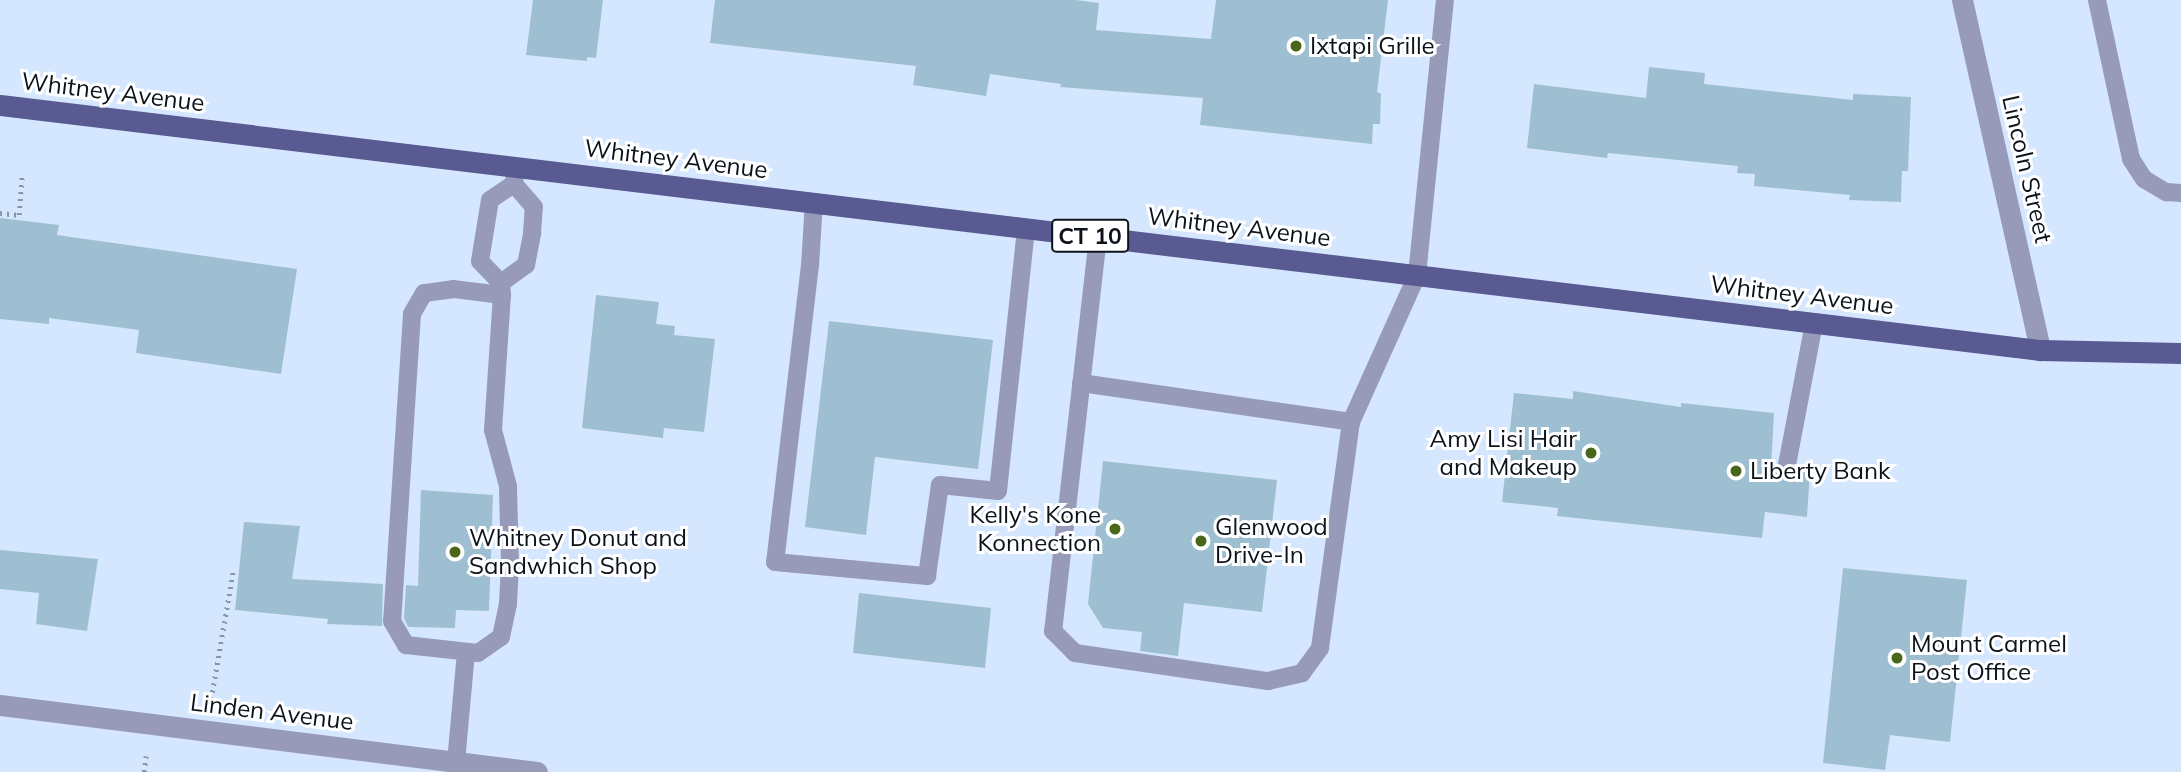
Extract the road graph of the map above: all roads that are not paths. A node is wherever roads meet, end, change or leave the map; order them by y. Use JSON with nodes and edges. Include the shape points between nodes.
{"nodes":[{"id":1,"x":1445,"y":0,"type":"edge"},
{"id":2,"x":1962,"y":0,"type":"edge"},
{"id":3,"x":2097,"y":0,"type":"edge"},
{"id":4,"x":0,"y":105,"type":"edge"},
{"id":5,"x":515,"y":175,"type":"junction"},
{"id":6,"x":2181,"y":193,"type":"edge"},
{"id":7,"x":814,"y":202,"type":"junction"},
{"id":8,"x":1026,"y":228,"type":"junction"},
{"id":9,"x":1098,"y":237,"type":"junction"},
{"id":10,"x":1417,"y":275,"type":"junction"},
{"id":11,"x":501,"y":289,"type":"junction"},
{"id":12,"x":1814,"y":323,"type":"junction"},
{"id":13,"x":2040,"y":350,"type":"junction"},
{"id":14,"x":2181,"y":353,"type":"edge"},
{"id":15,"x":1080,"y":383,"type":"junction"},
{"id":16,"x":1351,"y":422,"type":"junction"},
{"id":17,"x":1786,"y":470,"type":"dead end"},
{"id":18,"x":466,"y":652,"type":"junction"},
{"id":19,"x":0,"y":705,"type":"edge"},
{"id":20,"x":456,"y":762,"type":"junction"},
{"id":21,"x":537,"y":772,"type":"edge"}],
"edges":[{"from":1,"to":10,"type":"lane"},
{"from":2,"to":13,"type":"street","name":"Lincoln Street"},
{"from":3,"to":6,"type":"lane","via":[[2131,159],[2144,179],[2166,192]]},
{"from":4,"to":5,"type":"main road","name":"Whitney Avenue","number":"CT 10"},
{"from":5,"to":7,"type":"main road","name":"Whitney Avenue","number":"CT 10"},
{"from":5,"to":11,"type":"lane","via":[[534,207],[532,233],[526,265]]},
{"from":5,"to":11,"type":"lane","via":[[490,200],[480,261]]},
{"from":7,"to":8,"type":"main road","name":"Whitney Avenue","number":"CT 10"},
{"from":7,"to":8,"type":"lane","via":[[775,562],[927,576],[940,485],[998,491]]},
{"from":8,"to":9,"type":"main road","name":"Whitney Avenue","number":"CT 10"},
{"from":9,"to":10,"type":"main road","name":"Whitney Avenue","number":"CT 10"},
{"from":9,"to":15,"type":"lane"},
{"from":10,"to":12,"type":"main road","name":"Whitney Avenue","number":"CT 10"},
{"from":10,"to":16,"type":"lane"},
{"from":11,"to":18,"type":"lane","via":[[494,430],[508,486],[508,604],[501,637],[478,653]]},
{"from":11,"to":18,"type":"lane","via":[[424,293],[412,314],[392,621],[406,645]]},
{"from":12,"to":13,"type":"main road","name":"Whitney Avenue","number":"CT 10"},
{"from":12,"to":17,"type":"lane"},
{"from":13,"to":14,"type":"main road","name":"Whitney Avenue","number":"CT 10"},
{"from":15,"to":16,"type":"lane"},
{"from":15,"to":16,"type":"lane","via":[[1053,631],[1075,653],[1268,681],[1302,673],[1320,648]]},
{"from":18,"to":20,"type":"lane"},
{"from":19,"to":20,"type":"street","name":"Linden Avenue"},
{"from":20,"to":21,"type":"street","name":"Linden Avenue"}]}
